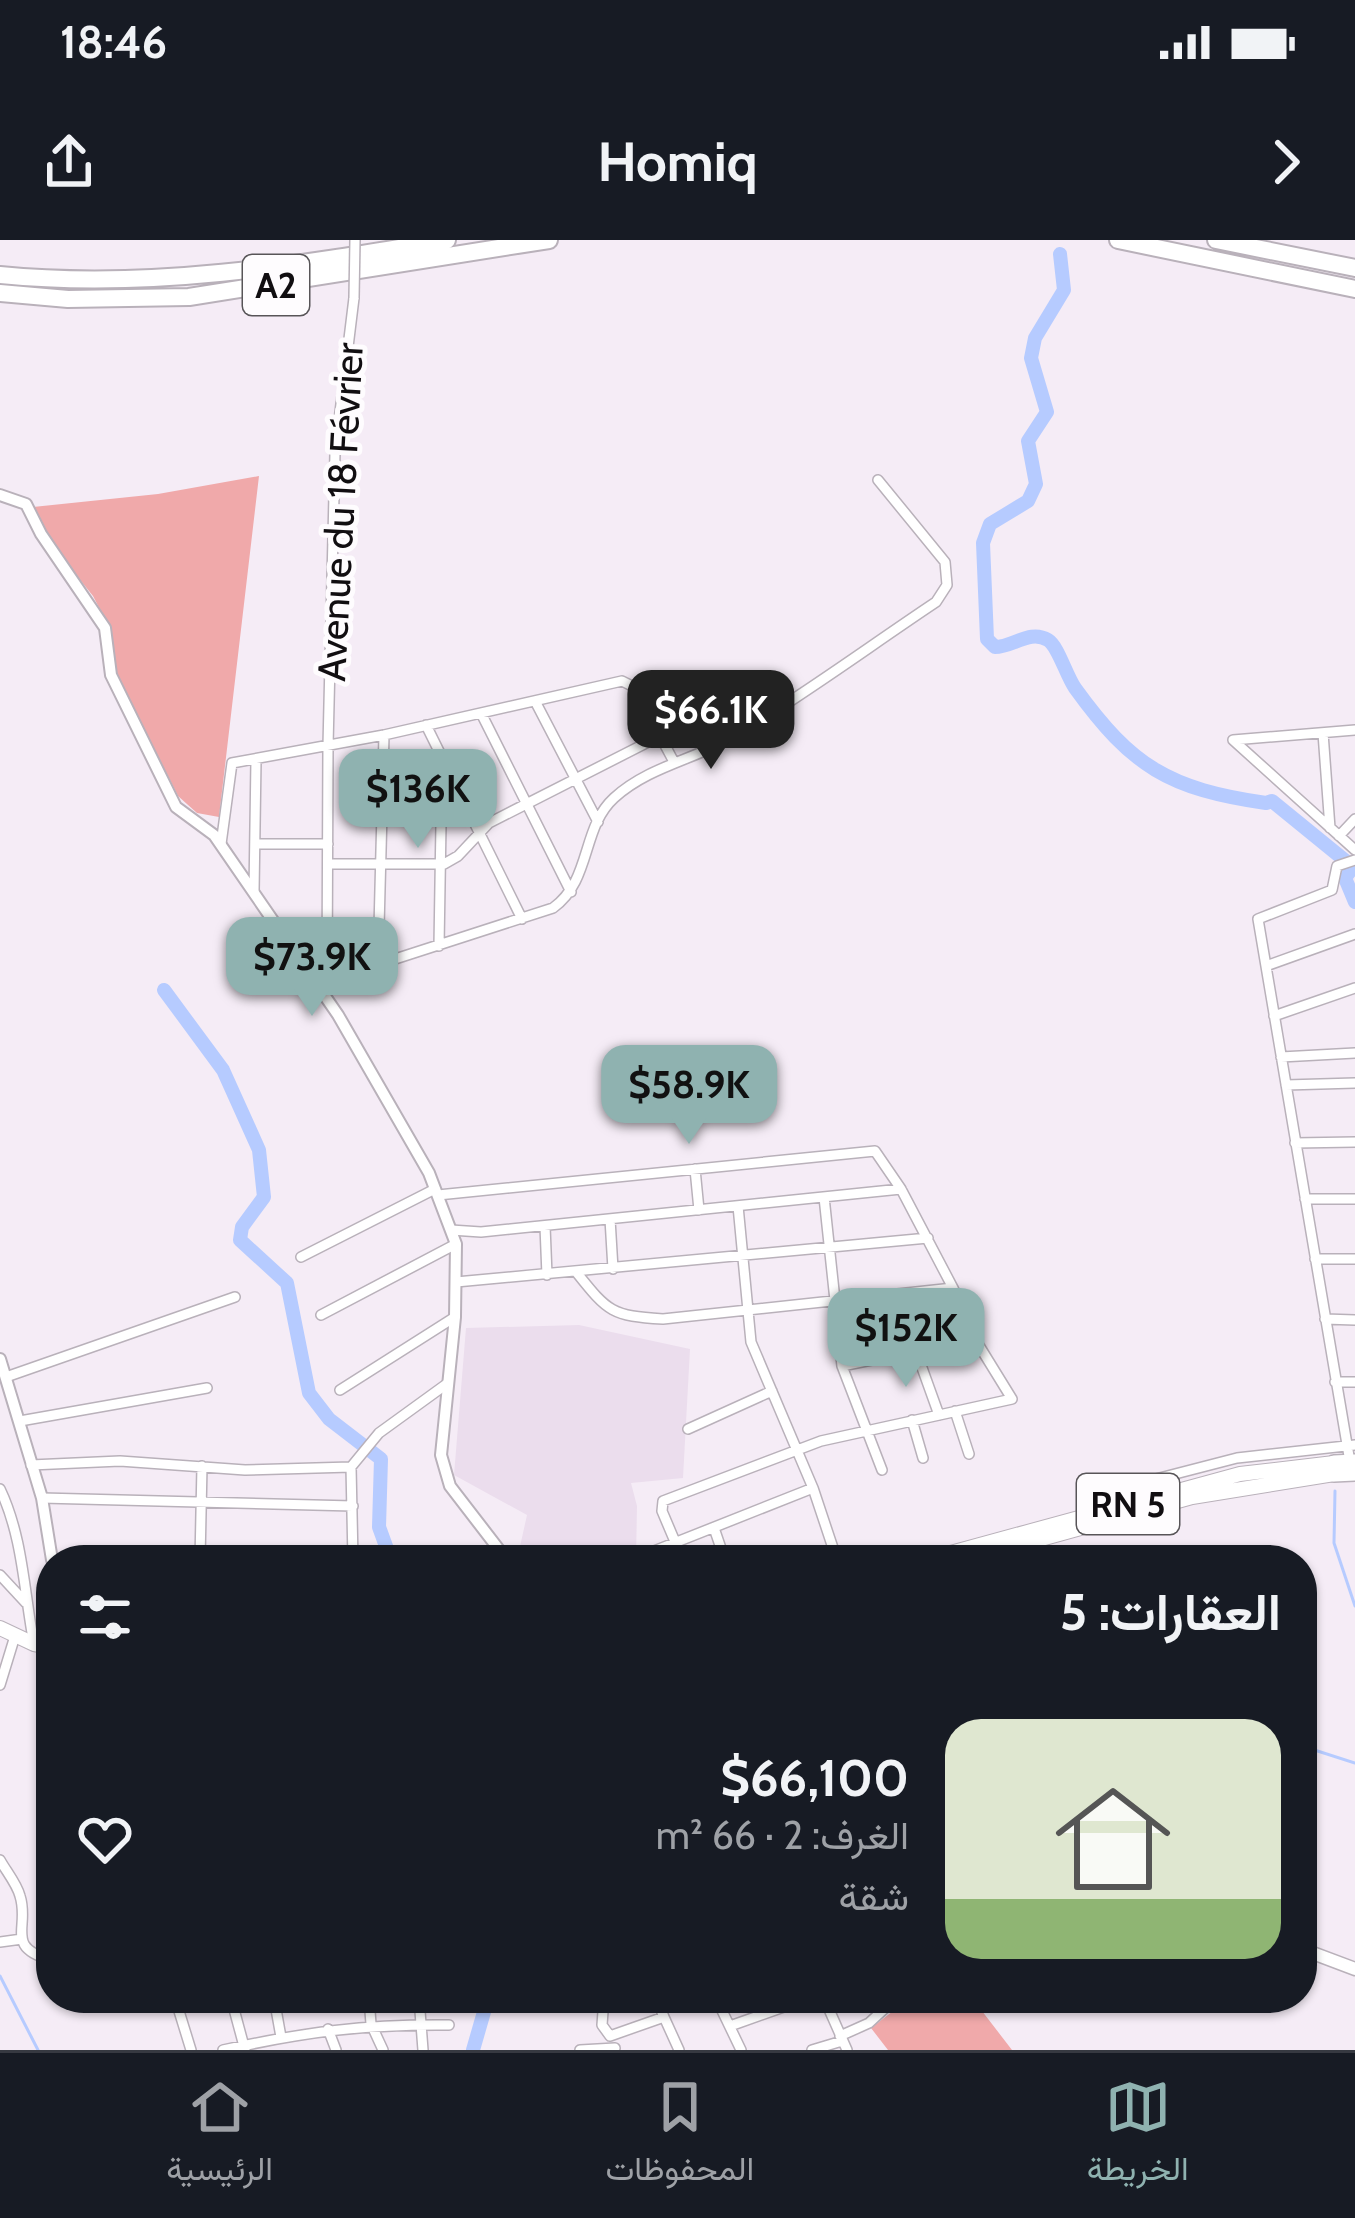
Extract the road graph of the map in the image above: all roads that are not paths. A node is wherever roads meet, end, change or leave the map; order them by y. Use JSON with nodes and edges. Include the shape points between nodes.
{"nodes":[{"id":1,"x":355,"y":240,"type":"edge"},
{"id":2,"x":447,"y":240,"type":"edge"},
{"id":3,"x":549,"y":240,"type":"edge"},
{"id":4,"x":1118,"y":240,"type":"edge"},
{"id":5,"x":1216,"y":240,"type":"edge"},
{"id":6,"x":1355,"y":268,"type":"edge"},
{"id":7,"x":0,"y":275,"type":"edge"},
{"id":8,"x":1355,"y":289,"type":"edge"},
{"id":9,"x":0,"y":293,"type":"edge"},
{"id":10,"x":878,"y":480,"type":"dead end"},
{"id":11,"x":0,"y":495,"type":"edge"},
{"id":12,"x":536,"y":700,"type":"junction"},
{"id":13,"x":482,"y":713,"type":"junction"},
{"id":14,"x":426,"y":725,"type":"junction"},
{"id":15,"x":1355,"y":730,"type":"edge"},
{"id":16,"x":1323,"y":733,"type":"junction"},
{"id":17,"x":384,"y":734,"type":"junction"},
{"id":18,"x":660,"y":736,"type":"junction"},
{"id":19,"x":328,"y":746,"type":"junction"},
{"id":20,"x":442,"y":757,"type":"junction"},
{"id":21,"x":256,"y":760,"type":"junction"},
{"id":22,"x":674,"y":762,"type":"junction"},
{"id":23,"x":576,"y":778,"type":"junction"},
{"id":24,"x":527,"y":803,"type":"junction"},
{"id":25,"x":1355,"y":819,"type":"edge"},
{"id":26,"x":598,"y":822,"type":"junction"},
{"id":27,"x":479,"y":832,"type":"junction"},
{"id":28,"x":1335,"y":832,"type":"junction"},
{"id":29,"x":220,"y":844,"type":"junction"},
{"id":30,"x":255,"y":844,"type":"junction"},
{"id":31,"x":328,"y":844,"type":"junction"},
{"id":32,"x":1355,"y":850,"type":"edge"},
{"id":33,"x":1355,"y":860,"type":"edge"},
{"id":34,"x":328,"y":864,"type":"junction"},
{"id":35,"x":380,"y":865,"type":"junction"},
{"id":36,"x":440,"y":865,"type":"junction"},
{"id":37,"x":254,"y":892,"type":"junction"},
{"id":38,"x":572,"y":892,"type":"junction"},
{"id":39,"x":522,"y":919,"type":"junction"},
{"id":40,"x":1355,"y":934,"type":"edge"},
{"id":41,"x":439,"y":946,"type":"junction"},
{"id":42,"x":378,"y":966,"type":"junction"},
{"id":43,"x":1266,"y":966,"type":"junction"},
{"id":44,"x":327,"y":981,"type":"junction"},
{"id":45,"x":1355,"y":988,"type":"edge"},
{"id":46,"x":327,"y":1000,"type":"junction"},
{"id":47,"x":1274,"y":1016,"type":"junction"},
{"id":48,"x":1355,"y":1053,"type":"edge"},
{"id":49,"x":1281,"y":1057,"type":"junction"},
{"id":50,"x":1355,"y":1082,"type":"edge"},
{"id":51,"x":1286,"y":1085,"type":"junction"},
{"id":52,"x":1355,"y":1142,"type":"edge"},
{"id":53,"x":1295,"y":1143,"type":"junction"},
{"id":54,"x":695,"y":1169,"type":"junction"},
{"id":55,"x":901,"y":1189,"type":"junction"},
{"id":56,"x":436,"y":1192,"type":"junction"},
{"id":57,"x":824,"y":1197,"type":"junction"},
{"id":58,"x":1305,"y":1199,"type":"junction"},
{"id":59,"x":1355,"y":1199,"type":"edge"},
{"id":60,"x":738,"y":1206,"type":"junction"},
{"id":61,"x":699,"y":1210,"type":"junction"},
{"id":62,"x":610,"y":1219,"type":"junction"},
{"id":63,"x":545,"y":1226,"type":"junction"},
{"id":64,"x":451,"y":1230,"type":"junction"},
{"id":65,"x":928,"y":1238,"type":"junction"},
{"id":66,"x":457,"y":1244,"type":"junction"},
{"id":67,"x":829,"y":1248,"type":"junction"},
{"id":68,"x":744,"y":1256,"type":"junction"},
{"id":69,"x":302,"y":1257,"type":"dead end"},
{"id":70,"x":1315,"y":1259,"type":"junction"},
{"id":71,"x":1355,"y":1259,"type":"edge"},
{"id":72,"x":613,"y":1269,"type":"junction"},
{"id":73,"x":577,"y":1273,"type":"junction"},
{"id":74,"x":547,"y":1275,"type":"junction"},
{"id":75,"x":456,"y":1282,"type":"junction"},
{"id":76,"x":953,"y":1288,"type":"junction"},
{"id":77,"x":236,"y":1297,"type":"dead end"},
{"id":78,"x":834,"y":1303,"type":"junction"},
{"id":79,"x":748,"y":1311,"type":"junction"},
{"id":80,"x":321,"y":1315,"type":"dead end"},
{"id":81,"x":455,"y":1317,"type":"junction"},
{"id":82,"x":1324,"y":1319,"type":"junction"},
{"id":83,"x":1355,"y":1320,"type":"edge"},
{"id":84,"x":975,"y":1339,"type":"junction"},
{"id":85,"x":916,"y":1351,"type":"junction"},
{"id":86,"x":0,"y":1359,"type":"edge"},
{"id":87,"x":842,"y":1366,"type":"junction"},
{"id":88,"x":6,"y":1377,"type":"junction"},
{"id":89,"x":1335,"y":1382,"type":"junction"},
{"id":90,"x":1355,"y":1382,"type":"edge"},
{"id":91,"x":448,"y":1384,"type":"junction"},
{"id":92,"x":207,"y":1388,"type":"dead end"},
{"id":93,"x":340,"y":1390,"type":"dead end"},
{"id":94,"x":772,"y":1391,"type":"junction"},
{"id":95,"x":955,"y":1411,"type":"junction"},
{"id":96,"x":939,"y":1415,"type":"junction"},
{"id":97,"x":912,"y":1420,"type":"junction"},
{"id":98,"x":20,"y":1421,"type":"junction"},
{"id":99,"x":688,"y":1429,"type":"dead end"},
{"id":100,"x":868,"y":1430,"type":"junction"},
{"id":101,"x":797,"y":1450,"type":"junction"},
{"id":102,"x":969,"y":1454,"type":"dead end"},
{"id":103,"x":923,"y":1458,"type":"dead end"},
{"id":104,"x":1347,"y":1461,"type":"edge"},
{"id":105,"x":31,"y":1465,"type":"junction"},
{"id":106,"x":202,"y":1466,"type":"junction"},
{"id":107,"x":352,"y":1467,"type":"junction"},
{"id":108,"x":882,"y":1470,"type":"dead end"},
{"id":109,"x":813,"y":1488,"type":"junction"},
{"id":110,"x":0,"y":1489,"type":"edge"},
{"id":111,"x":42,"y":1498,"type":"junction"},
{"id":112,"x":200,"y":1502,"type":"junction"},
{"id":113,"x":353,"y":1506,"type":"junction"},
{"id":114,"x":5,"y":1511,"type":"edge"},
{"id":115,"x":714,"y":1528,"type":"junction"},
{"id":116,"x":676,"y":1544,"type":"junction"},
{"id":117,"x":50,"y":1545,"type":"edge"},
{"id":118,"x":200,"y":1545,"type":"edge"},
{"id":119,"x":352,"y":1545,"type":"edge"},
{"id":120,"x":496,"y":1545,"type":"edge"},
{"id":121,"x":673,"y":1545,"type":"edge"},
{"id":122,"x":720,"y":1545,"type":"edge"},
{"id":123,"x":832,"y":1545,"type":"edge"},
{"id":124,"x":979,"y":1545,"type":"edge"},
{"id":125,"x":1021,"y":1545,"type":"edge"},
{"id":126,"x":0,"y":1575,"type":"edge"},
{"id":127,"x":26,"y":1603,"type":"junction"},
{"id":128,"x":0,"y":1628,"type":"edge"},
{"id":129,"x":15,"y":1636,"type":"junction"},
{"id":130,"x":34,"y":1644,"type":"joint"},
{"id":131,"x":0,"y":1685,"type":"edge"},
{"id":132,"x":0,"y":1860,"type":"edge"},
{"id":133,"x":22,"y":1939,"type":"junction"},
{"id":134,"x":0,"y":1942,"type":"edge"},
{"id":135,"x":36,"y":1955,"type":"edge"},
{"id":136,"x":1317,"y":1955,"type":"edge"},
{"id":137,"x":1355,"y":1969,"type":"edge"},
{"id":138,"x":179,"y":2013,"type":"edge"},
{"id":139,"x":236,"y":2013,"type":"edge"},
{"id":140,"x":278,"y":2013,"type":"edge"},
{"id":141,"x":370,"y":2013,"type":"edge"},
{"id":142,"x":418,"y":2013,"type":"edge"},
{"id":143,"x":603,"y":2013,"type":"edge"},
{"id":144,"x":662,"y":2013,"type":"edge"},
{"id":145,"x":724,"y":2013,"type":"edge"},
{"id":146,"x":766,"y":2013,"type":"edge"},
{"id":147,"x":830,"y":2013,"type":"edge"},
{"id":148,"x":880,"y":2013,"type":"edge"},
{"id":149,"x":664,"y":2017,"type":"junction"},
{"id":150,"x":371,"y":2024,"type":"junction"},
{"id":151,"x":418,"y":2024,"type":"junction"},
{"id":152,"x":449,"y":2025,"type":"dead end"},
{"id":153,"x":730,"y":2026,"type":"junction"},
{"id":154,"x":328,"y":2030,"type":"junction"},
{"id":155,"x":285,"y":2036,"type":"junction"},
{"id":156,"x":843,"y":2042,"type":"edge"},
{"id":157,"x":614,"y":2045,"type":"edge"},
{"id":158,"x":244,"y":2048,"type":"edge"},
{"id":159,"x":191,"y":2050,"type":"edge"},
{"id":160,"x":223,"y":2050,"type":"edge"},
{"id":161,"x":295,"y":2050,"type":"edge"},
{"id":162,"x":336,"y":2050,"type":"edge"},
{"id":163,"x":383,"y":2050,"type":"edge"},
{"id":164,"x":423,"y":2050,"type":"edge"},
{"id":165,"x":580,"y":2050,"type":"edge"},
{"id":166,"x":679,"y":2050,"type":"edge"},
{"id":167,"x":741,"y":2050,"type":"edge"},
{"id":168,"x":812,"y":2050,"type":"edge"}],
"edges":[{"from":1,"to":19,"type":"street","name":"Avenue du 18 Février","bridge":true,"via":[[335,453]]},
{"from":2,"to":7,"type":"highway","number":"A2","via":[[251,273],[55,281]]},
{"from":3,"to":9,"type":"highway","number":"A2","via":[[189,297]]},
{"from":4,"to":8,"type":"highway"},
{"from":5,"to":6,"type":"highway"},
{"from":10,"to":22,"type":"street","via":[[945,562],[947,585],[936,602],[740,734]]},
{"from":11,"to":29,"type":"street","via":[[26,504],[105,628],[111,675],[176,807]]},
{"from":12,"to":13,"type":"street"},
{"from":12,"to":18,"type":"street","via":[[627,681]]},
{"from":12,"to":23,"type":"street"},
{"from":13,"to":14,"type":"street"},
{"from":13,"to":24,"type":"street"},
{"from":14,"to":17,"type":"street"},
{"from":14,"to":20,"type":"street"},
{"from":15,"to":16,"type":"street"},
{"from":16,"to":28,"type":"street"},
{"from":16,"to":28,"type":"street","via":[[1233,740]]},
{"from":17,"to":19,"type":"street"},
{"from":17,"to":35,"type":"street"},
{"from":18,"to":22,"type":"street"},
{"from":18,"to":23,"type":"street"},
{"from":19,"to":21,"type":"street"},
{"from":19,"to":31,"type":"street","name":"Avenue du 18 Février"},
{"from":20,"to":27,"type":"street"},
{"from":20,"to":36,"type":"street"},
{"from":21,"to":29,"type":"street","via":[[232,764]]},
{"from":21,"to":30,"type":"street"},
{"from":22,"to":26,"type":"street","via":[[622,792]]},
{"from":23,"to":24,"type":"street"},
{"from":23,"to":26,"type":"street"},
{"from":24,"to":27,"type":"street"},
{"from":24,"to":38,"type":"street"},
{"from":25,"to":28,"type":"street"},
{"from":26,"to":38,"type":"street"},
{"from":27,"to":36,"type":"street"},
{"from":27,"to":39,"type":"street"},
{"from":28,"to":32,"type":"street"},
{"from":29,"to":37,"type":"street"},
{"from":30,"to":31,"type":"street"},
{"from":30,"to":37,"type":"street"},
{"from":31,"to":34,"type":"street","name":"Avenue du 18 Février"},
{"from":33,"to":43,"type":"street","via":[[1337,866],[1332,890],[1258,919]]},
{"from":34,"to":35,"type":"street"},
{"from":34,"to":44,"type":"street","name":"Avenue du 18 Février"},
{"from":35,"to":36,"type":"street"},
{"from":35,"to":42,"type":"street"},
{"from":36,"to":41,"type":"street"},
{"from":37,"to":46,"type":"street"},
{"from":38,"to":39,"type":"street"},
{"from":39,"to":41,"type":"street"},
{"from":40,"to":43,"type":"street"},
{"from":41,"to":42,"type":"street"},
{"from":42,"to":44,"type":"street"},
{"from":43,"to":47,"type":"street"},
{"from":44,"to":46,"type":"street","name":"Avenue du 18 Février"},
{"from":45,"to":47,"type":"street"},
{"from":46,"to":56,"type":"street"},
{"from":47,"to":49,"type":"street"},
{"from":48,"to":49,"type":"street"},
{"from":49,"to":51,"type":"street"},
{"from":50,"to":51,"type":"street"},
{"from":51,"to":53,"type":"street"},
{"from":52,"to":53,"type":"street"},
{"from":53,"to":58,"type":"street"},
{"from":54,"to":55,"type":"street","via":[[875,1150]]},
{"from":54,"to":56,"type":"street"},
{"from":54,"to":61,"type":"street"},
{"from":55,"to":57,"type":"street"},
{"from":55,"to":65,"type":"street"},
{"from":56,"to":64,"type":"street"},
{"from":56,"to":69,"type":"street"},
{"from":57,"to":60,"type":"street"},
{"from":57,"to":67,"type":"street"},
{"from":58,"to":59,"type":"street"},
{"from":58,"to":70,"type":"street"},
{"from":60,"to":61,"type":"street"},
{"from":60,"to":68,"type":"street"},
{"from":61,"to":62,"type":"street"},
{"from":62,"to":63,"type":"street"},
{"from":62,"to":72,"type":"street"},
{"from":63,"to":64,"type":"street"},
{"from":63,"to":74,"type":"street"},
{"from":64,"to":66,"type":"street"},
{"from":65,"to":67,"type":"street"},
{"from":65,"to":76,"type":"street"},
{"from":66,"to":75,"type":"street"},
{"from":66,"to":80,"type":"street"},
{"from":67,"to":68,"type":"street"},
{"from":67,"to":78,"type":"street"},
{"from":68,"to":72,"type":"street"},
{"from":68,"to":79,"type":"street"},
{"from":70,"to":71,"type":"street"},
{"from":70,"to":82,"type":"street"},
{"from":72,"to":73,"type":"street"},
{"from":73,"to":74,"type":"street"},
{"from":73,"to":79,"type":"street","via":[[604,1309],[635,1317]]},
{"from":74,"to":75,"type":"street"},
{"from":75,"to":81,"type":"street"},
{"from":76,"to":78,"type":"street"},
{"from":76,"to":84,"type":"street"},
{"from":77,"to":88,"type":"street"},
{"from":78,"to":79,"type":"street"},
{"from":78,"to":87,"type":"street"},
{"from":79,"to":94,"type":"street","via":[[751,1342]]},
{"from":81,"to":91,"type":"street"},
{"from":81,"to":93,"type":"street"},
{"from":82,"to":83,"type":"street"},
{"from":82,"to":89,"type":"street"},
{"from":84,"to":85,"type":"street"},
{"from":84,"to":95,"type":"street","via":[[1012,1400]]},
{"from":85,"to":87,"type":"street"},
{"from":85,"to":96,"type":"street"},
{"from":86,"to":88,"type":"street"},
{"from":87,"to":100,"type":"street"},
{"from":88,"to":98,"type":"street"},
{"from":89,"to":90,"type":"street"},
{"from":89,"to":104,"type":"street"},
{"from":91,"to":107,"type":"street","via":[[379,1432]]},
{"from":91,"to":120,"type":"street","via":[[441,1455],[450,1486]]},
{"from":92,"to":98,"type":"street"},
{"from":94,"to":99,"type":"street"},
{"from":94,"to":101,"type":"street"},
{"from":95,"to":96,"type":"street"},
{"from":95,"to":102,"type":"street"},
{"from":96,"to":97,"type":"street"},
{"from":97,"to":100,"type":"street"},
{"from":97,"to":103,"type":"street"},
{"from":98,"to":105,"type":"street"},
{"from":100,"to":101,"type":"street"},
{"from":100,"to":108,"type":"street"},
{"from":101,"to":109,"type":"street"},
{"from":101,"to":116,"type":"street","via":[[663,1501]]},
{"from":104,"to":124,"type":"main road","number":"RN 5","via":[[1240,1474]]},
{"from":104,"to":125,"type":"main road","number":"RN 5"},
{"from":105,"to":106,"type":"street"},
{"from":105,"to":111,"type":"street"},
{"from":106,"to":107,"type":"street"},
{"from":106,"to":112,"type":"street"},
{"from":107,"to":113,"type":"street"},
{"from":109,"to":115,"type":"street"},
{"from":109,"to":123,"type":"street"},
{"from":110,"to":114,"type":"street"},
{"from":111,"to":112,"type":"street"},
{"from":111,"to":117,"type":"street"},
{"from":112,"to":113,"type":"street"},
{"from":112,"to":118,"type":"street"},
{"from":113,"to":119,"type":"street"},
{"from":114,"to":127,"type":"street"},
{"from":115,"to":116,"type":"street"},
{"from":115,"to":122,"type":"street"},
{"from":116,"to":121,"type":"street"},
{"from":126,"to":127,"type":"street"},
{"from":127,"to":130,"type":"street"},
{"from":128,"to":129,"type":"main road"},
{"from":129,"to":130,"type":"main road"},
{"from":129,"to":131,"type":"street"},
{"from":132,"to":133,"type":"street","via":[[22,1899]]},
{"from":133,"to":134,"type":"street"},
{"from":133,"to":135,"type":"street"},
{"from":136,"to":137,"type":"main road"},
{"from":138,"to":159,"type":"street"},
{"from":139,"to":158,"type":"street"},
{"from":140,"to":155,"type":"street"},
{"from":141,"to":150,"type":"street"},
{"from":142,"to":151,"type":"street"},
{"from":143,"to":157,"type":"street"},
{"from":144,"to":149,"type":"street"},
{"from":145,"to":153,"type":"street"},
{"from":146,"to":153,"type":"street"},
{"from":147,"to":156,"type":"street"},
{"from":148,"to":156,"type":"street"},
{"from":149,"to":157,"type":"street"},
{"from":149,"to":166,"type":"street"},
{"from":150,"to":151,"type":"street"},
{"from":150,"to":154,"type":"street"},
{"from":150,"to":163,"type":"street"},
{"from":151,"to":152,"type":"street"},
{"from":151,"to":164,"type":"street"},
{"from":153,"to":167,"type":"street"},
{"from":154,"to":155,"type":"street"},
{"from":154,"to":162,"type":"street"},
{"from":155,"to":158,"type":"street"},
{"from":155,"to":161,"type":"street"},
{"from":156,"to":168,"type":"street"},
{"from":157,"to":165,"type":"street"},
{"from":158,"to":160,"type":"street"}]}
